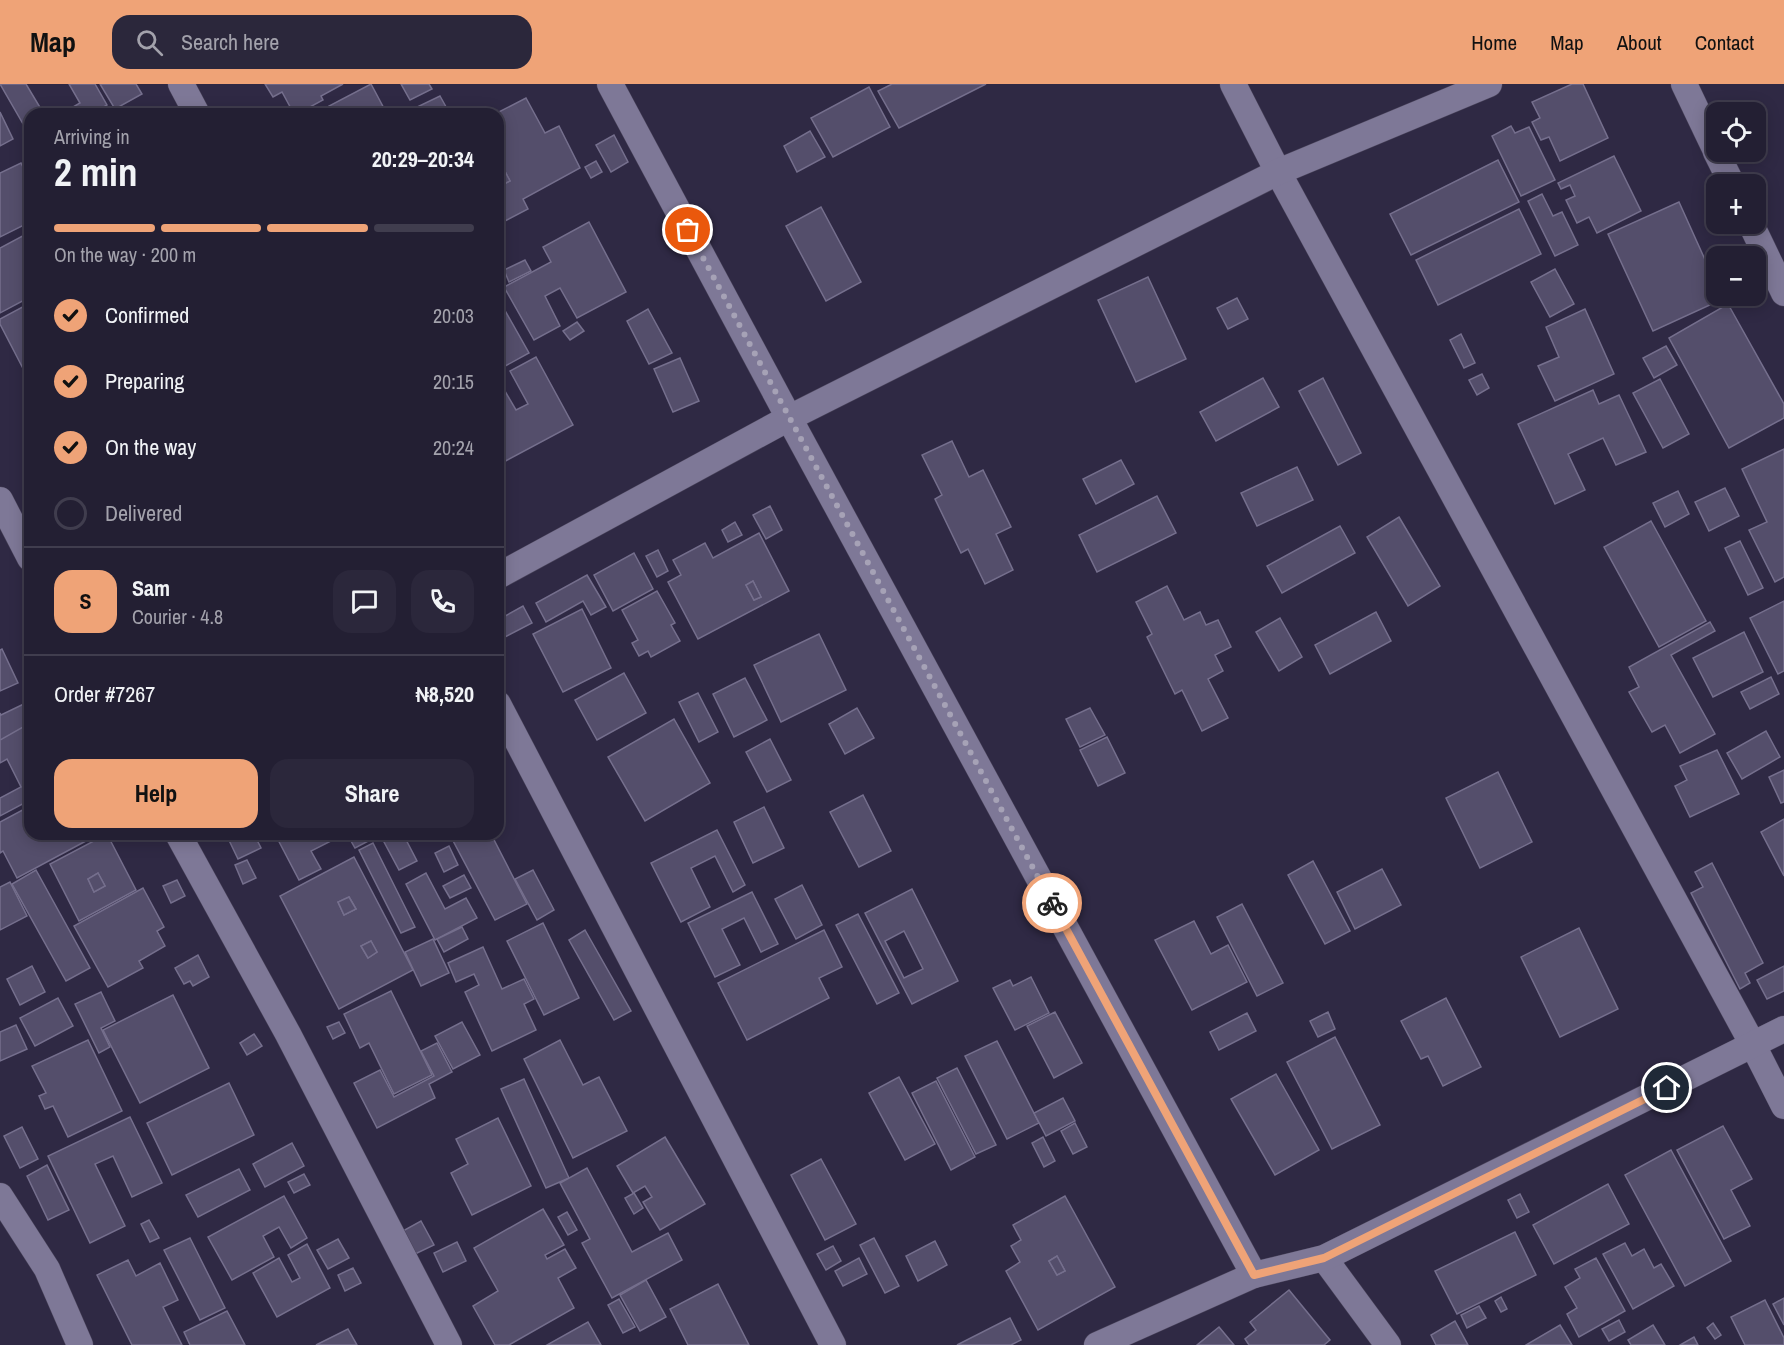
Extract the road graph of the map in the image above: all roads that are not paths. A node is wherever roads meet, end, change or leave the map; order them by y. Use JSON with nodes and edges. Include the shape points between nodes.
{"nodes":[{"id":1,"x":181,"y":84,"type":"edge"},
{"id":2,"x":610,"y":84,"type":"edge"},
{"id":3,"x":1233,"y":84,"type":"edge"},
{"id":4,"x":1489,"y":84,"type":"edge"},
{"id":5,"x":1684,"y":84,"type":"edge"},
{"id":6,"x":194,"y":108,"type":"edge"},
{"id":7,"x":1706,"y":130,"type":"edge"},
{"id":8,"x":1278,"y":172,"type":"junction"},
{"id":9,"x":1756,"y":234,"type":"edge"},
{"id":10,"x":1784,"y":293,"type":"edge"},
{"id":11,"x":789,"y":418,"type":"junction"},
{"id":12,"x":0,"y":500,"type":"edge"},
{"id":13,"x":24,"y":546,"type":"edge"},
{"id":14,"x":504,"y":573,"type":"edge"},
{"id":15,"x":504,"y":715,"type":"edge"},
{"id":16,"x":181,"y":840,"type":"edge"},
{"id":17,"x":1784,"y":1029,"type":"edge"},
{"id":18,"x":1753,"y":1045,"type":"junction"},
{"id":19,"x":1784,"y":1106,"type":"edge"},
{"id":20,"x":0,"y":1196,"type":"edge"},
{"id":21,"x":1324,"y":1258,"type":"junction"},
{"id":22,"x":1254,"y":1275,"type":"junction"},
{"id":23,"x":80,"y":1345,"type":"edge"},
{"id":24,"x":448,"y":1345,"type":"edge"},
{"id":25,"x":833,"y":1345,"type":"edge"},
{"id":26,"x":1097,"y":1345,"type":"edge"},
{"id":27,"x":1388,"y":1345,"type":"edge"}],
"edges":[{"from":1,"to":6,"type":"street"},
{"from":2,"to":11,"type":"street"},
{"from":3,"to":8,"type":"street"},
{"from":4,"to":8,"type":"street"},
{"from":5,"to":7,"type":"street"},
{"from":8,"to":11,"type":"street"},
{"from":8,"to":18,"type":"street"},
{"from":9,"to":10,"type":"street"},
{"from":11,"to":14,"type":"street"},
{"from":11,"to":22,"type":"street"},
{"from":12,"to":13,"type":"street"},
{"from":15,"to":25,"type":"street"},
{"from":16,"to":24,"type":"street","via":[[288,1034]]},
{"from":17,"to":18,"type":"street"},
{"from":18,"to":19,"type":"street"},
{"from":18,"to":21,"type":"street"},
{"from":20,"to":23,"type":"street","via":[[47,1269]]},
{"from":21,"to":22,"type":"street"},
{"from":21,"to":27,"type":"street"},
{"from":22,"to":26,"type":"street"}]}
